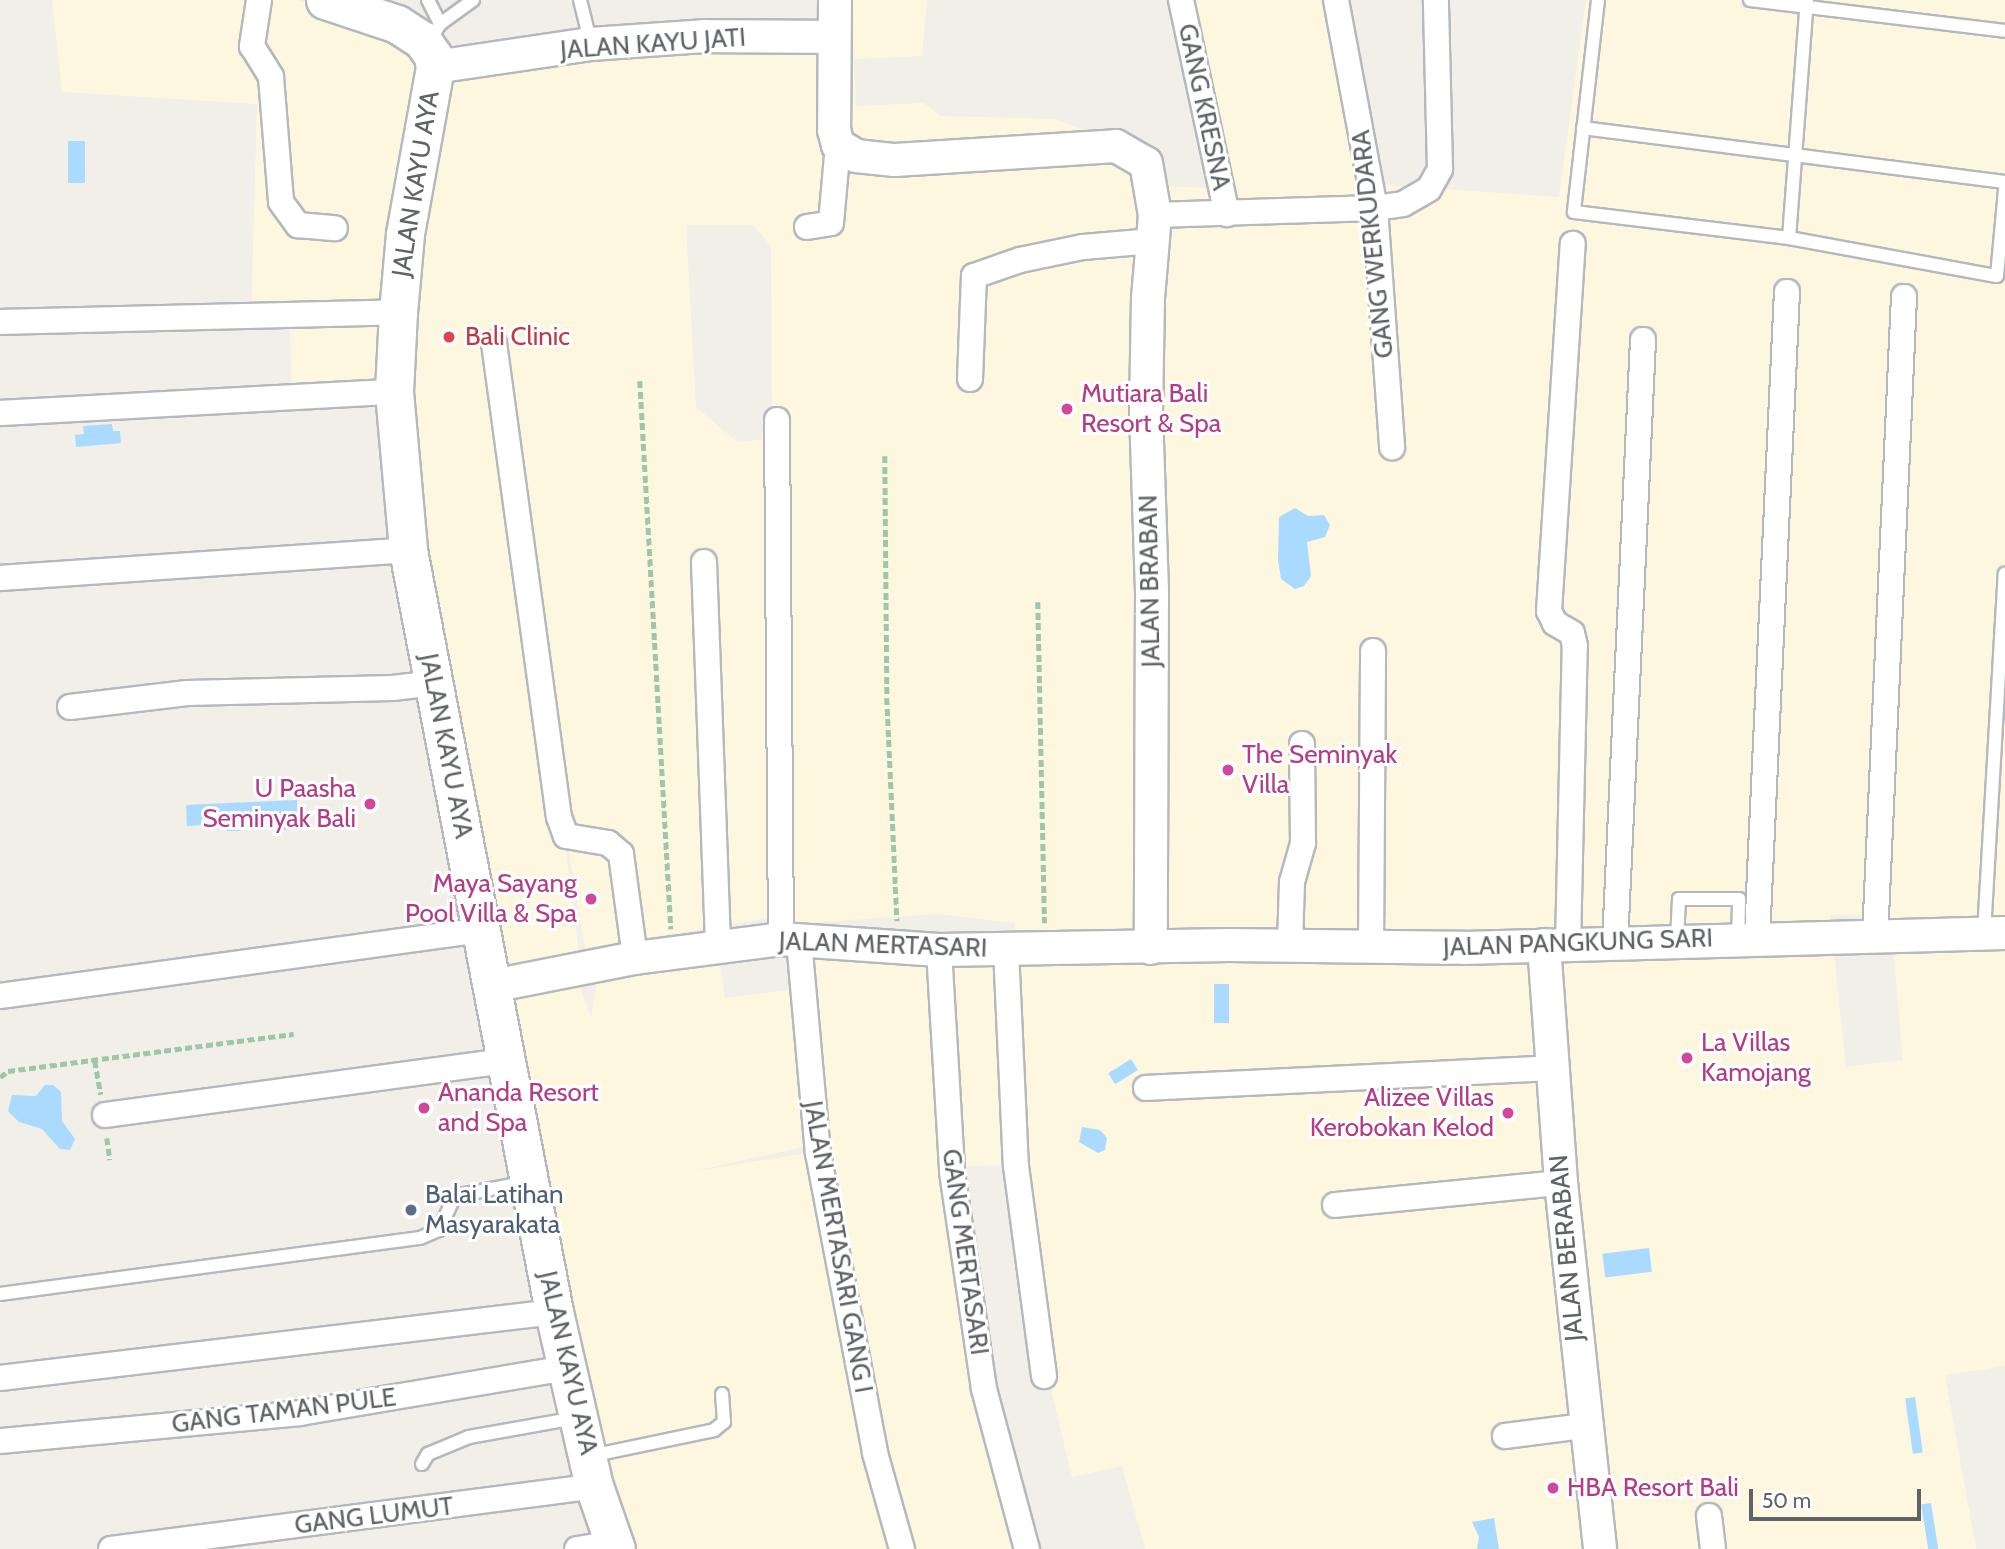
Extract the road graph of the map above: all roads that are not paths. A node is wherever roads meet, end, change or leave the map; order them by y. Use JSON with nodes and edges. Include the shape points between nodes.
{"nodes":[{"id":1,"x":259,"y":0,"type":"edge"},
{"id":2,"x":325,"y":0,"type":"edge"},
{"id":3,"x":428,"y":0,"type":"edge"},
{"id":4,"x":473,"y":0,"type":"edge"},
{"id":5,"x":580,"y":0,"type":"edge"},
{"id":6,"x":835,"y":0,"type":"edge"},
{"id":7,"x":1181,"y":0,"type":"edge"},
{"id":8,"x":1336,"y":0,"type":"edge"},
{"id":9,"x":1436,"y":0,"type":"edge"},
{"id":10,"x":1598,"y":0,"type":"edge"},
{"id":11,"x":1750,"y":0,"type":"edge"},
{"id":12,"x":1806,"y":3,"type":"edge"},
{"id":13,"x":2005,"y":31,"type":"edge"},
{"id":14,"x":834,"y":37,"type":"junction"},
{"id":15,"x":591,"y":44,"type":"junction"},
{"id":16,"x":434,"y":46,"type":"junction"},
{"id":17,"x":1583,"y":128,"type":"junction"},
{"id":18,"x":838,"y":145,"type":"junction"},
{"id":19,"x":1795,"y":154,"type":"junction"},
{"id":20,"x":2005,"y":182,"type":"edge"},
{"id":21,"x":2005,"y":189,"type":"edge"},
{"id":22,"x":1375,"y":208,"type":"junction"},
{"id":23,"x":1227,"y":214,"type":"junction"},
{"id":24,"x":807,"y":226,"type":"dead end"},
{"id":25,"x":335,"y":228,"type":"dead end"},
{"id":26,"x":1154,"y":228,"type":"junction"},
{"id":27,"x":1789,"y":238,"type":"junction"},
{"id":28,"x":1573,"y":244,"type":"dead end"},
{"id":29,"x":1787,"y":292,"type":"dead end"},
{"id":30,"x":1904,"y":297,"type":"dead end"},
{"id":31,"x":398,"y":312,"type":"junction"},
{"id":32,"x":0,"y":322,"type":"edge"},
{"id":33,"x":1643,"y":340,"type":"dead end"},
{"id":34,"x":494,"y":343,"type":"dead end"},
{"id":35,"x":970,"y":379,"type":"dead end"},
{"id":36,"x":394,"y":392,"type":"junction"},
{"id":37,"x":0,"y":413,"type":"edge"},
{"id":38,"x":777,"y":420,"type":"dead end"},
{"id":39,"x":1392,"y":447,"type":"dead end"},
{"id":40,"x":408,"y":550,"type":"junction"},
{"id":41,"x":704,"y":562,"type":"dead end"},
{"id":42,"x":2005,"y":574,"type":"edge"},
{"id":43,"x":0,"y":578,"type":"edge"},
{"id":44,"x":1373,"y":651,"type":"dead end"},
{"id":45,"x":435,"y":683,"type":"junction"},
{"id":46,"x":69,"y":707,"type":"dead end"},
{"id":47,"x":1302,"y":744,"type":"dead end"},
{"id":48,"x":480,"y":930,"type":"junction"},
{"id":49,"x":1994,"y":934,"type":"edge"},
{"id":50,"x":1747,"y":938,"type":"junction"},
{"id":51,"x":1875,"y":938,"type":"junction"},
{"id":52,"x":790,"y":940,"type":"junction"},
{"id":53,"x":1615,"y":943,"type":"junction"},
{"id":54,"x":1290,"y":945,"type":"junction"},
{"id":55,"x":1556,"y":945,"type":"junction"},
{"id":56,"x":1371,"y":947,"type":"junction"},
{"id":57,"x":1151,"y":948,"type":"junction"},
{"id":58,"x":718,"y":949,"type":"junction"},
{"id":59,"x":1006,"y":949,"type":"junction"},
{"id":60,"x":939,"y":950,"type":"junction"},
{"id":61,"x":635,"y":958,"type":"junction"},
{"id":62,"x":492,"y":986,"type":"junction"},
{"id":63,"x":0,"y":996,"type":"edge"},
{"id":64,"x":507,"y":1061,"type":"junction"},
{"id":65,"x":1551,"y":1068,"type":"junction"},
{"id":66,"x":1146,"y":1088,"type":"dead end"},
{"id":67,"x":105,"y":1115,"type":"dead end"},
{"id":68,"x":532,"y":1182,"type":"junction"},
{"id":69,"x":1561,"y":1183,"type":"junction"},
{"id":70,"x":1335,"y":1205,"type":"dead end"},
{"id":71,"x":0,"y":1294,"type":"edge"},
{"id":72,"x":554,"y":1312,"type":"junction"},
{"id":73,"x":567,"y":1368,"type":"junction"},
{"id":74,"x":1044,"y":1376,"type":"dead end"},
{"id":75,"x":0,"y":1378,"type":"edge"},
{"id":76,"x":722,"y":1394,"type":"dead end"},
{"id":77,"x":580,"y":1417,"type":"junction"},
{"id":78,"x":1584,"y":1426,"type":"junction"},
{"id":79,"x":1505,"y":1436,"type":"dead end"},
{"id":80,"x":0,"y":1441,"type":"edge"},
{"id":81,"x":422,"y":1464,"type":"dead end"},
{"id":82,"x":592,"y":1471,"type":"junction"},
{"id":83,"x":1709,"y":1516,"type":"dead end"},
{"id":84,"x":615,"y":1546,"type":"edge"},
{"id":85,"x":111,"y":1549,"type":"edge"},
{"id":86,"x":577,"y":1549,"type":"edge"},
{"id":87,"x":902,"y":1549,"type":"edge"},
{"id":88,"x":1027,"y":1549,"type":"edge"},
{"id":89,"x":1600,"y":1549,"type":"edge"},
{"id":90,"x":1713,"y":1549,"type":"edge"}],
"edges":[{"from":1,"to":25,"type":"street","via":[[252,46],[271,77],[281,202],[298,225]]},
{"from":2,"to":16,"type":"main road","via":[[397,24]]},
{"from":3,"to":16,"type":"lane"},
{"from":4,"to":16,"type":"lane"},
{"from":5,"to":15,"type":"lane"},
{"from":6,"to":14,"type":"street"},
{"from":7,"to":23,"type":"street","name":"GANG KRESNA"},
{"from":8,"to":22,"type":"street","name":"GANG WERKUDARA"},
{"from":9,"to":22,"type":"street","via":[[1440,169],[1429,189],[1404,204]]},
{"from":10,"to":17,"type":"lane"},
{"from":11,"to":12,"type":"lane"},
{"from":12,"to":13,"type":"lane"},
{"from":12,"to":19,"type":"lane"},
{"from":14,"to":15,"type":"street","name":"JALAN KAYU JATI","via":[[704,36]]},
{"from":14,"to":18,"type":"street"},
{"from":15,"to":16,"type":"street","name":"JALAN KAYU JATI"},
{"from":16,"to":31,"type":"main road","name":"JALAN KAYU AYA","via":[[405,234]]},
{"from":17,"to":19,"type":"lane"},
{"from":17,"to":27,"type":"lane","via":[[1574,212]]},
{"from":18,"to":24,"type":"street","via":[[831,223]]},
{"from":18,"to":26,"type":"street","name":"JALAN BRABAN","via":[[868,160],[1116,146],[1146,163]]},
{"from":19,"to":20,"type":"lane"},
{"from":19,"to":27,"type":"lane"},
{"from":21,"to":27,"type":"lane","via":[[1997,276]]},
{"from":22,"to":23,"type":"street"},
{"from":22,"to":39,"type":"street","name":"GANG WERKUDARA"},
{"from":23,"to":26,"type":"street"},
{"from":26,"to":35,"type":"street","via":[[974,276]]},
{"from":26,"to":57,"type":"street","name":"JALAN BRABAN","via":[[1146,411],[1152,619]]},
{"from":28,"to":55,"type":"street","via":[[1549,611],[1555,623],[1572,633],[1575,646]]},
{"from":29,"to":50,"type":"street"},
{"from":30,"to":51,"type":"street"},
{"from":31,"to":32,"type":"street"},
{"from":31,"to":36,"type":"main road","name":"JALAN KAYU AYA"},
{"from":33,"to":53,"type":"street"},
{"from":34,"to":61,"type":"street","via":[[559,817],[566,836],[608,843],[621,854]]},
{"from":36,"to":37,"type":"street"},
{"from":36,"to":40,"type":"main road","name":"JALAN KAYU AYA"},
{"from":38,"to":52,"type":"street","name":"JALAN MERTASARI GANG I"},
{"from":40,"to":43,"type":"street"},
{"from":40,"to":45,"type":"main road","name":"JALAN KAYU AYA"},
{"from":41,"to":58,"type":"street"},
{"from":42,"to":49,"type":"lane"},
{"from":44,"to":56,"type":"street"},
{"from":45,"to":46,"type":"street","via":[[187,693]]},
{"from":45,"to":48,"type":"main road","name":"JALAN KAYU AYA"},
{"from":47,"to":54,"type":"street","via":[[1303,842],[1292,883]]},
{"from":48,"to":62,"type":"main road","name":"JALAN KAYU AYA"},
{"from":48,"to":63,"type":"street"},
{"from":49,"to":51,"type":"street","name":"JALAN PANGKUNG SARI"},
{"from":50,"to":51,"type":"street","name":"JALAN PANGKUNG SARI"},
{"from":50,"to":53,"type":"street","name":"JALAN PANGKUNG SARI"},
{"from":52,"to":58,"type":"street","name":"JALAN MERTASARI"},
{"from":52,"to":60,"type":"street","name":"JALAN MERTASARI"},
{"from":52,"to":87,"type":"street","name":"JALAN MERTASARI GANG I","via":[[818,1153],[875,1453]]},
{"from":53,"to":55,"type":"street","name":"JALAN PANGKUNG SARI"},
{"from":54,"to":56,"type":"street","name":"JALAN PANGKUNG SARI"},
{"from":54,"to":57,"type":"street","name":"JALAN PANGKUNG SARI"},
{"from":55,"to":56,"type":"street","name":"JALAN PANGKUNG SARI"},
{"from":55,"to":65,"type":"street","name":"JALAN BERABAN"},
{"from":57,"to":59,"type":"street","name":"JALAN MERTASARI"},
{"from":58,"to":61,"type":"street","name":"JALAN MERTASARI"},
{"from":59,"to":60,"type":"street","name":"JALAN MERTASARI"},
{"from":59,"to":74,"type":"street","via":[[1016,1166]]},
{"from":60,"to":88,"type":"street","name":"GANG MERTASARI","via":[[954,1185],[984,1389]]},
{"from":61,"to":62,"type":"street","name":"JALAN MERTASARI"},
{"from":62,"to":64,"type":"main road","name":"JALAN KAYU AYA"},
{"from":64,"to":67,"type":"street"},
{"from":64,"to":68,"type":"main road","name":"JALAN KAYU AYA"},
{"from":65,"to":66,"type":"street"},
{"from":65,"to":69,"type":"street","name":"JALAN BERABAN"},
{"from":68,"to":71,"type":"lane","via":[[455,1196],[439,1230],[420,1238]]},
{"from":68,"to":72,"type":"main road","name":"JALAN KAYU AYA"},
{"from":69,"to":70,"type":"street"},
{"from":69,"to":78,"type":"street","name":"JALAN BERABAN"},
{"from":72,"to":73,"type":"main road","name":"JALAN KAYU AYA"},
{"from":72,"to":75,"type":"street"},
{"from":73,"to":77,"type":"main road","name":"JALAN KAYU AYA"},
{"from":73,"to":80,"type":"street","name":"GANG TAMAN PULE","via":[[300,1413]]},
{"from":76,"to":82,"type":"lane","via":[[724,1422],[714,1430]]},
{"from":77,"to":81,"type":"lane","via":[[469,1437],[428,1454]]},
{"from":77,"to":82,"type":"main road","name":"JALAN KAYU AYA"},
{"from":78,"to":79,"type":"street"},
{"from":78,"to":89,"type":"street","name":"JALAN BERABAN"},
{"from":82,"to":84,"type":"main road","name":"JALAN KAYU AYA"},
{"from":82,"to":85,"type":"street","name":"GANG LUMUT"},
{"from":83,"to":90,"type":"street"},
{"from":84,"to":86,"type":"street"}]}
